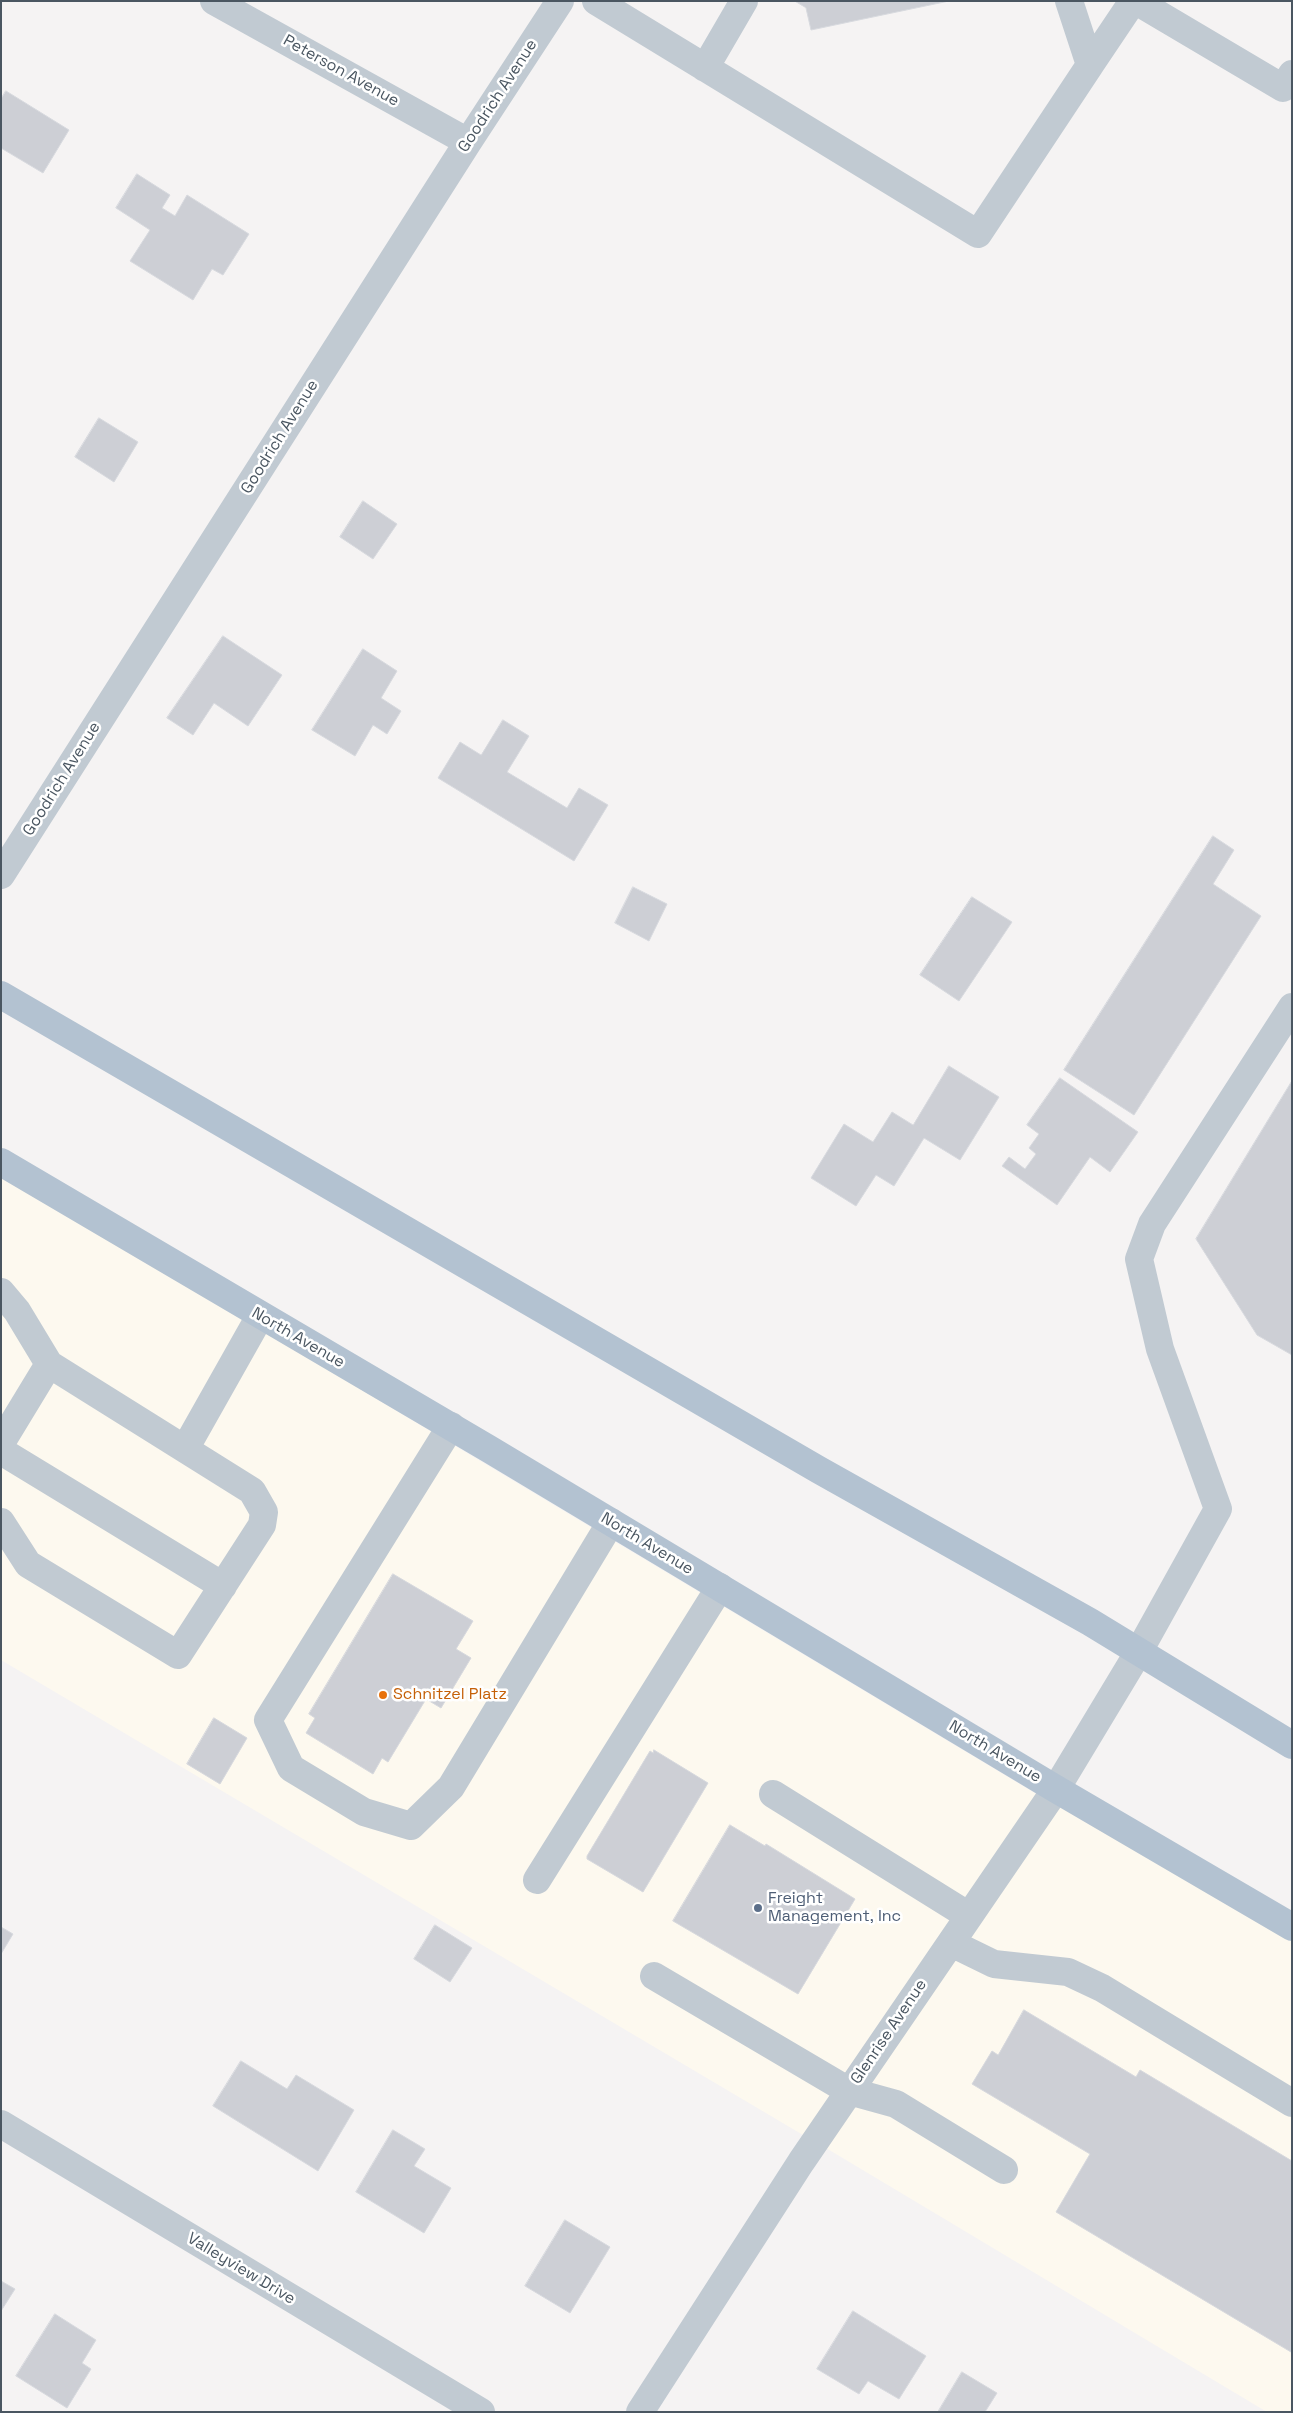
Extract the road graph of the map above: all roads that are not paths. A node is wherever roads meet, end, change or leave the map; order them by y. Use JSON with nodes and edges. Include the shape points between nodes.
{"nodes":[{"id":1,"x":214,"y":1,"type":"edge"},
{"id":2,"x":560,"y":1,"type":"edge"},
{"id":3,"x":596,"y":1,"type":"edge"},
{"id":4,"x":744,"y":1,"type":"edge"},
{"id":5,"x":1069,"y":1,"type":"edge"},
{"id":6,"x":1134,"y":1,"type":"edge"},
{"id":7,"x":1090,"y":65,"type":"junction"},
{"id":8,"x":705,"y":68,"type":"junction"},
{"id":9,"x":1292,"y":74,"type":"edge"},
{"id":10,"x":468,"y":142,"type":"junction"},
{"id":11,"x":1,"y":874,"type":"edge"},
{"id":12,"x":1,"y":995,"type":"edge"},
{"id":13,"x":1292,"y":1007,"type":"edge"},
{"id":14,"x":1,"y":1162,"type":"edge"},
{"id":15,"x":1,"y":1292,"type":"edge"},
{"id":16,"x":260,"y":1316,"type":"junction"},
{"id":17,"x":49,"y":1364,"type":"junction"},
{"id":18,"x":451,"y":1426,"type":"junction"},
{"id":19,"x":1,"y":1443,"type":"edge"},
{"id":20,"x":185,"y":1448,"type":"junction"},
{"id":21,"x":1,"y":1451,"type":"edge"},
{"id":22,"x":1,"y":1522,"type":"edge"},
{"id":23,"x":611,"y":1522,"type":"junction"},
{"id":24,"x":223,"y":1586,"type":"junction"},
{"id":25,"x":720,"y":1587,"type":"junction"},
{"id":26,"x":1138,"y":1653,"type":"junction"},
{"id":27,"x":1292,"y":1745,"type":"edge"},
{"id":28,"x":1056,"y":1789,"type":"junction"},
{"id":29,"x":773,"y":1794,"type":"dead end"},
{"id":30,"x":537,"y":1880,"type":"dead end"},
{"id":31,"x":969,"y":1916,"type":"junction"},
{"id":32,"x":1292,"y":1927,"type":"edge"},
{"id":33,"x":951,"y":1943,"type":"junction"},
{"id":34,"x":654,"y":1976,"type":"dead end"},
{"id":35,"x":849,"y":2092,"type":"junction"},
{"id":36,"x":1292,"y":2103,"type":"edge"},
{"id":37,"x":1,"y":2124,"type":"edge"},
{"id":38,"x":1004,"y":2170,"type":"dead end"},
{"id":39,"x":481,"y":2412,"type":"edge"},
{"id":40,"x":640,"y":2412,"type":"edge"}],
"edges":[{"from":1,"to":10,"type":"street","name":"Peterson Avenue"},
{"from":2,"to":10,"type":"street","name":"Goodrich Avenue"},
{"from":3,"to":8,"type":"street"},
{"from":4,"to":8,"type":"street"},
{"from":5,"to":7,"type":"street"},
{"from":6,"to":7,"type":"street"},
{"from":6,"to":9,"type":"street","via":[[1283,88]]},
{"from":7,"to":8,"type":"street","via":[[978,234]]},
{"from":10,"to":11,"type":"street","name":"Goodrich Avenue"},
{"from":12,"to":26,"type":"main road","via":[[810,1465],[1090,1622]]},
{"from":13,"to":26,"type":"street","name":"Glenrise Avenue","via":[[1152,1224],[1140,1259],[1160,1349],[1218,1510]]},
{"from":14,"to":16,"type":"main road","name":"North Avenue"},
{"from":15,"to":17,"type":"street","via":[[17,1311]]},
{"from":16,"to":18,"type":"main road","name":"North Avenue"},
{"from":16,"to":20,"type":"street"},
{"from":17,"to":19,"type":"street"},
{"from":17,"to":20,"type":"street"},
{"from":18,"to":23,"type":"main road","name":"North Avenue"},
{"from":18,"to":23,"type":"street","via":[[268,1720],[291,1768],[364,1812],[412,1826],[451,1787]]},
{"from":20,"to":24,"type":"street","via":[[252,1492],[264,1512],[262,1525]]},
{"from":21,"to":24,"type":"street"},
{"from":22,"to":24,"type":"street","via":[[28,1564],[178,1655]]},
{"from":23,"to":25,"type":"main road","name":"North Avenue"},
{"from":25,"to":28,"type":"main road","name":"North Avenue"},
{"from":25,"to":30,"type":"street"},
{"from":26,"to":27,"type":"main road"},
{"from":26,"to":28,"type":"street","name":"Glenrise Avenue"},
{"from":28,"to":31,"type":"street","name":"Glenrise Avenue"},
{"from":28,"to":32,"type":"main road","name":"North Avenue"},
{"from":29,"to":31,"type":"street"},
{"from":31,"to":33,"type":"street","name":"Glenrise Avenue"},
{"from":33,"to":35,"type":"street","name":"Glenrise Avenue"},
{"from":33,"to":36,"type":"street","via":[[994,1964],[1068,1972],[1102,1988]]},
{"from":34,"to":35,"type":"street"},
{"from":35,"to":38,"type":"street","via":[[896,2104]]},
{"from":35,"to":40,"type":"street","name":"Glenrise Avenue"},
{"from":37,"to":39,"type":"street","name":"Valleyview Drive"}]}
